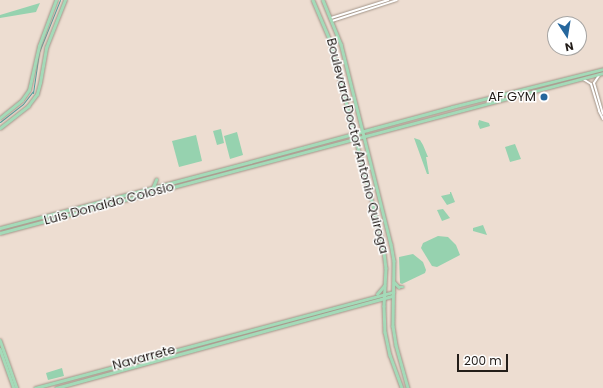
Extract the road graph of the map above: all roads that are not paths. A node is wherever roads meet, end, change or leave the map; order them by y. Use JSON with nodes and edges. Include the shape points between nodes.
{"nodes":[{"id":1,"x":56,"y":0,"type":"edge"},
{"id":2,"x":65,"y":0,"type":"edge"},
{"id":3,"x":313,"y":0,"type":"edge"},
{"id":4,"x":323,"y":0,"type":"edge"},
{"id":5,"x":388,"y":0,"type":"edge"},
{"id":6,"x":397,"y":0,"type":"edge"},
{"id":7,"x":332,"y":19,"type":"junction"},
{"id":8,"x":603,"y":69,"type":"edge"},
{"id":9,"x":602,"y":73,"type":"edge"},
{"id":10,"x":583,"y":78,"type":"junction"},
{"id":11,"x":593,"y":83,"type":"junction"},
{"id":12,"x":594,"y":90,"type":"junction"},
{"id":13,"x":460,"y":105,"type":"junction"},
{"id":14,"x":432,"y":112,"type":"junction"},
{"id":15,"x":603,"y":114,"type":"edge"},
{"id":16,"x":441,"y":115,"type":"junction"},
{"id":17,"x":0,"y":118,"type":"edge"},
{"id":18,"x":424,"y":120,"type":"junction"},
{"id":19,"x":603,"y":120,"type":"edge"},
{"id":20,"x":362,"y":126,"type":"junction"},
{"id":21,"x":353,"y":127,"type":"junction"},
{"id":22,"x":0,"y":128,"type":"edge"},
{"id":23,"x":370,"y":129,"type":"junction"},
{"id":24,"x":363,"y":131,"type":"junction"},
{"id":25,"x":355,"y":134,"type":"junction"},
{"id":26,"x":370,"y":135,"type":"junction"},
{"id":27,"x":348,"y":136,"type":"junction"},
{"id":28,"x":364,"y":136,"type":"junction"},
{"id":29,"x":356,"y":138,"type":"junction"},
{"id":30,"x":349,"y":140,"type":"junction"},
{"id":31,"x":323,"y":142,"type":"junction"},
{"id":32,"x":358,"y":144,"type":"junction"},
{"id":33,"x":366,"y":144,"type":"junction"},
{"id":34,"x":290,"y":151,"type":"junction"},
{"id":35,"x":307,"y":152,"type":"junction"},
{"id":36,"x":286,"y":157,"type":"junction"},
{"id":37,"x":250,"y":162,"type":"junction"},
{"id":38,"x":247,"y":167,"type":"junction"},
{"id":39,"x":197,"y":176,"type":"junction"},
{"id":40,"x":187,"y":178,"type":"junction"},
{"id":41,"x":156,"y":180,"type":"dead end"},
{"id":42,"x":192,"y":182,"type":"junction"},
{"id":43,"x":182,"y":185,"type":"junction"},
{"id":44,"x":154,"y":187,"type":"junction"},
{"id":45,"x":94,"y":202,"type":"junction"},
{"id":46,"x":89,"y":208,"type":"junction"},
{"id":47,"x":28,"y":220,"type":"junction"},
{"id":48,"x":28,"y":225,"type":"junction"},
{"id":49,"x":0,"y":228,"type":"edge"},
{"id":50,"x":0,"y":233,"type":"edge"},
{"id":51,"x":394,"y":282,"type":"junction"},
{"id":52,"x":386,"y":284,"type":"junction"},
{"id":53,"x":403,"y":287,"type":"dead end"},
{"id":54,"x":392,"y":292,"type":"junction"},
{"id":55,"x":385,"y":294,"type":"junction"},
{"id":56,"x":376,"y":296,"type":"junction"},
{"id":57,"x":392,"y":296,"type":"junction"},
{"id":58,"x":384,"y":299,"type":"junction"},
{"id":59,"x":378,"y":300,"type":"junction"},
{"id":60,"x":374,"y":302,"type":"junction"},
{"id":61,"x":384,"y":306,"type":"junction"},
{"id":62,"x":0,"y":342,"type":"edge"},
{"id":63,"x":0,"y":349,"type":"edge"},
{"id":64,"x":6,"y":358,"type":"junction"},
{"id":65,"x":14,"y":387,"type":"edge"},
{"id":66,"x":17,"y":388,"type":"edge"},
{"id":67,"x":35,"y":388,"type":"edge"},
{"id":68,"x":56,"y":388,"type":"edge"},
{"id":69,"x":402,"y":388,"type":"edge"},
{"id":70,"x":408,"y":388,"type":"edge"}],
"edges":[{"from":1,"to":17,"type":"main road","via":[[39,46],[29,90],[22,100]]},
{"from":2,"to":22,"type":"main road","via":[[46,48],[37,94],[28,106]]},
{"from":3,"to":21,"type":"main road","name":"Boulevard Doctor Antonio Quiroga","via":[[330,40]]},
{"from":4,"to":7,"type":"main road","name":"Boulevard Doctor Antonio Quiroga"},
{"from":5,"to":7,"type":"street"},
{"from":6,"to":7,"type":"street"},
{"from":7,"to":20,"type":"main road","name":"Boulevard Doctor Antonio Quiroga"},
{"from":8,"to":13,"type":"main road"},
{"from":9,"to":10,"type":"main road"},
{"from":9,"to":11,"type":"street"},
{"from":10,"to":11,"type":"street"},
{"from":10,"to":16,"type":"main road"},
{"from":11,"to":12,"type":"street"},
{"from":12,"to":15,"type":"street"},
{"from":12,"to":19,"type":"street"},
{"from":13,"to":14,"type":"main road","name":"Luis Donaldo Colosio"},
{"from":13,"to":16,"type":"main road","via":[[441,112]]},
{"from":14,"to":18,"type":"main road","via":[[432,116]]},
{"from":14,"to":23,"type":"main road","name":"Luis Donaldo Colosio"},
{"from":16,"to":18,"type":"main road","name":"Luis Donaldo Colosio"},
{"from":18,"to":26,"type":"main road","name":"Luis Donaldo Colosio"},
{"from":20,"to":23,"type":"main road"},
{"from":20,"to":24,"type":"main road","name":"Boulevard Doctor Antonio Quiroga"},
{"from":21,"to":25,"type":"main road","name":"Boulevard Doctor Antonio Quiroga"},
{"from":21,"to":27,"type":"main road"},
{"from":23,"to":24,"type":"main road","name":"Luis Donaldo Colosio"},
{"from":24,"to":25,"type":"main road","name":"Luis Donaldo Colosio"},
{"from":24,"to":28,"type":"main road","name":"Boulevard Doctor Antonio Quiroga"},
{"from":25,"to":27,"type":"main road","name":"Luis Donaldo Colosio"},
{"from":25,"to":29,"type":"main road","name":"Boulevard Doctor Antonio Quiroga"},
{"from":26,"to":28,"type":"main road","name":"Luis Donaldo Colosio"},
{"from":26,"to":33,"type":"main road"},
{"from":27,"to":31,"type":"main road","name":"Luis Donaldo Colosio"},
{"from":28,"to":29,"type":"main road","name":"Luis Donaldo Colosio"},
{"from":28,"to":33,"type":"main road","name":"Boulevard Doctor Antonio Quiroga"},
{"from":29,"to":30,"type":"main road","name":"Luis Donaldo Colosio"},
{"from":29,"to":32,"type":"main road","name":"Boulevard Doctor Antonio Quiroga"},
{"from":30,"to":32,"type":"main road"},
{"from":30,"to":35,"type":"main road","name":"Luis Donaldo Colosio"},
{"from":31,"to":34,"type":"main road","name":"Luis Donaldo Colosio"},
{"from":31,"to":35,"type":"main road","via":[[321,146]]},
{"from":32,"to":52,"type":"main road","name":"Boulevard Doctor Antonio Quiroga","via":[[384,251]]},
{"from":33,"to":51,"type":"main road","name":"Boulevard Doctor Antonio Quiroga","via":[[391,244]]},
{"from":34,"to":36,"type":"main road","via":[[291,154]]},
{"from":34,"to":37,"type":"main road","name":"Luis Donaldo Colosio"},
{"from":35,"to":36,"type":"main road","name":"Luis Donaldo Colosio"},
{"from":36,"to":38,"type":"main road","name":"Luis Donaldo Colosio"},
{"from":37,"to":38,"type":"main road"},
{"from":37,"to":39,"type":"main road","name":"Luis Donaldo Colosio"},
{"from":38,"to":42,"type":"main road","name":"Luis Donaldo Colosio"},
{"from":39,"to":40,"type":"main road","name":"Luis Donaldo Colosio"},
{"from":39,"to":42,"type":"main road"},
{"from":40,"to":43,"type":"main road"},
{"from":40,"to":44,"type":"main road","name":"Luis Donaldo Colosio"},
{"from":41,"to":44,"type":"main road"},
{"from":42,"to":43,"type":"main road","name":"Luis Donaldo Colosio"},
{"from":43,"to":46,"type":"main road","name":"Luis Donaldo Colosio"},
{"from":44,"to":45,"type":"main road","name":"Luis Donaldo Colosio"},
{"from":45,"to":46,"type":"main road"},
{"from":45,"to":47,"type":"main road","name":"Luis Donaldo Colosio"},
{"from":46,"to":48,"type":"main road","name":"Luis Donaldo Colosio"},
{"from":47,"to":48,"type":"main road"},
{"from":47,"to":49,"type":"main road","name":"Luis Donaldo Colosio"},
{"from":48,"to":50,"type":"main road","name":"Luis Donaldo Colosio"},
{"from":51,"to":53,"type":"main road"},
{"from":51,"to":54,"type":"main road","name":"Boulevard Doctor Antonio Quiroga"},
{"from":52,"to":55,"type":"main road","name":"Boulevard Doctor Antonio Quiroga"},
{"from":52,"to":56,"type":"main road"},
{"from":54,"to":55,"type":"main road","name":"Navarrete"},
{"from":54,"to":57,"type":"main road","name":"Boulevard Doctor Antonio Quiroga"},
{"from":55,"to":56,"type":"main road","name":"Navarrete"},
{"from":55,"to":58,"type":"main road","name":"Boulevard Doctor Antonio Quiroga"},
{"from":56,"to":59,"type":"main road"},
{"from":56,"to":67,"type":"main road","name":"Navarrete"},
{"from":57,"to":58,"type":"main road","name":"Navarrete"},
{"from":57,"to":70,"type":"main road","name":"Boulevard Doctor Antonio Quiroga","via":[[394,334]]},
{"from":58,"to":59,"type":"main road","name":"Navarrete"},
{"from":58,"to":61,"type":"main road","name":"Boulevard Doctor Antonio Quiroga"},
{"from":59,"to":60,"type":"main road","name":"Navarrete"},
{"from":60,"to":61,"type":"main road","via":[[380,302]]},
{"from":60,"to":68,"type":"main road","name":"Navarrete"},
{"from":61,"to":69,"type":"main road","name":"Boulevard Doctor Antonio Quiroga","via":[[388,346]]},
{"from":62,"to":64,"type":"main road"},
{"from":63,"to":64,"type":"main road"},
{"from":63,"to":65,"type":"main road"},
{"from":64,"to":66,"type":"main road"}]}
